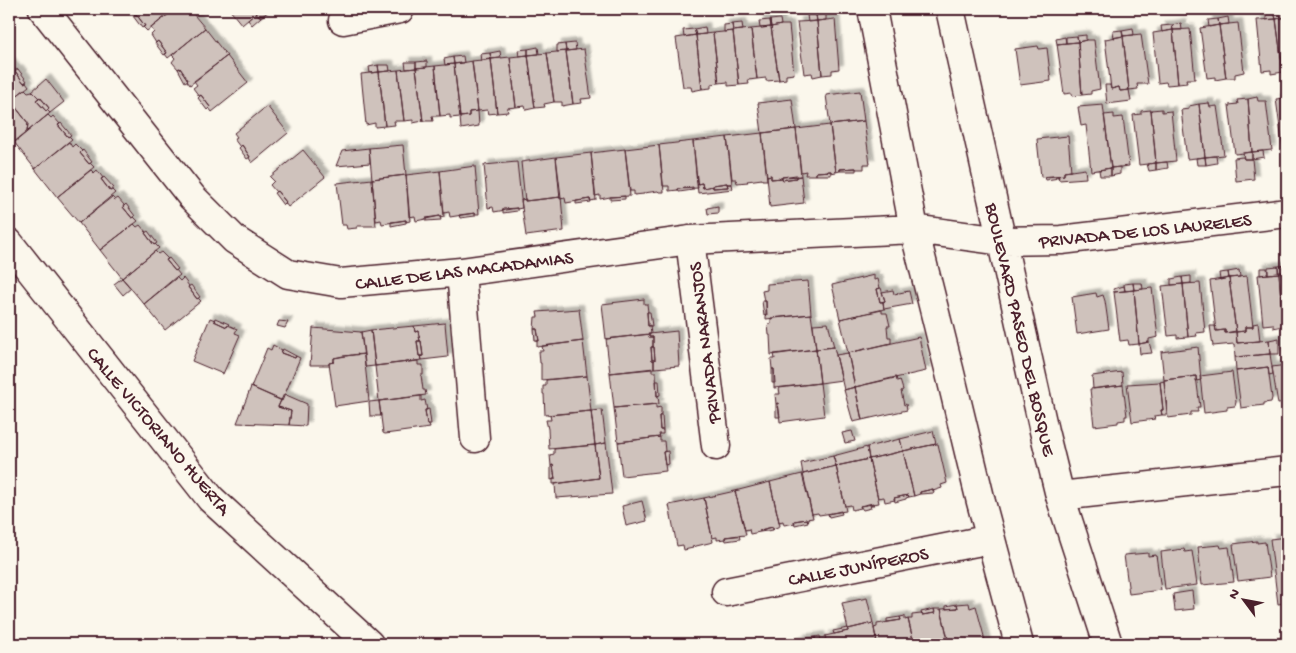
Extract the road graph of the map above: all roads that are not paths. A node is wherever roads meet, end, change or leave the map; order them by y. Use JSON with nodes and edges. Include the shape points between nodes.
{"nodes":[{"id":1,"x":43,"y":9,"type":"edge"},
{"id":2,"x":400,"y":9,"type":"edge"},
{"id":3,"x":872,"y":9,"type":"edge"},
{"id":4,"x":950,"y":9,"type":"edge"},
{"id":5,"x":343,"y":20,"type":"dead end"},
{"id":6,"x":1287,"y":213,"type":"edge"},
{"id":7,"x":914,"y":229,"type":"junction"},
{"id":8,"x":690,"y":240,"type":"junction"},
{"id":9,"x":1002,"y":241,"type":"junction"},
{"id":10,"x":9,"y":243,"type":"edge"},
{"id":11,"x":461,"y":272,"type":"junction"},
{"id":12,"x":475,"y":438,"type":"dead end"},
{"id":13,"x":716,"y":446,"type":"dead end"},
{"id":14,"x":1287,"y":471,"type":"edge"},
{"id":15,"x":1060,"y":496,"type":"junction"},
{"id":16,"x":991,"y":539,"type":"junction"},
{"id":17,"x":726,"y":592,"type":"dead end"},
{"id":18,"x":369,"y":644,"type":"edge"},
{"id":19,"x":1019,"y":644,"type":"edge"},
{"id":20,"x":1108,"y":644,"type":"edge"}],
"edges":[{"from":1,"to":11,"type":"street","name":"CALLE DE LAS MACADAMIAS","via":[[192,197],[235,240],[288,274],[341,283]]},
{"from":2,"to":5,"type":"street"},
{"from":3,"to":7,"type":"street"},
{"from":4,"to":9,"type":"street","name":"BOULEVARD PASEO DEL BOSQUE"},
{"from":6,"to":9,"type":"street","name":"PRIVADA DE LOS LAURELES","via":[[1061,240]]},
{"from":7,"to":8,"type":"street","name":"CALLE DE LAS MACADAMIAS"},
{"from":7,"to":9,"type":"street","name":"CALLE DE LAS MACADAMIAS"},
{"from":7,"to":16,"type":"street"},
{"from":8,"to":11,"type":"street","name":"CALLE DE LAS MACADAMIAS"},
{"from":8,"to":13,"type":"street","name":"PRIVADA NARANJOS"},
{"from":9,"to":15,"type":"street","name":"BOULEVARD PASEO DEL BOSQUE"},
{"from":10,"to":18,"type":"street","name":"CALLE VICTORIANO HUERTA","via":[[211,498]]},
{"from":11,"to":12,"type":"street"},
{"from":14,"to":15,"type":"street"},
{"from":15,"to":20,"type":"street","name":"BOULEVARD PASEO DEL BOSQUE"},
{"from":16,"to":17,"type":"street","name":"CALLE JUNÍPEROS"},
{"from":16,"to":19,"type":"street"}]}
